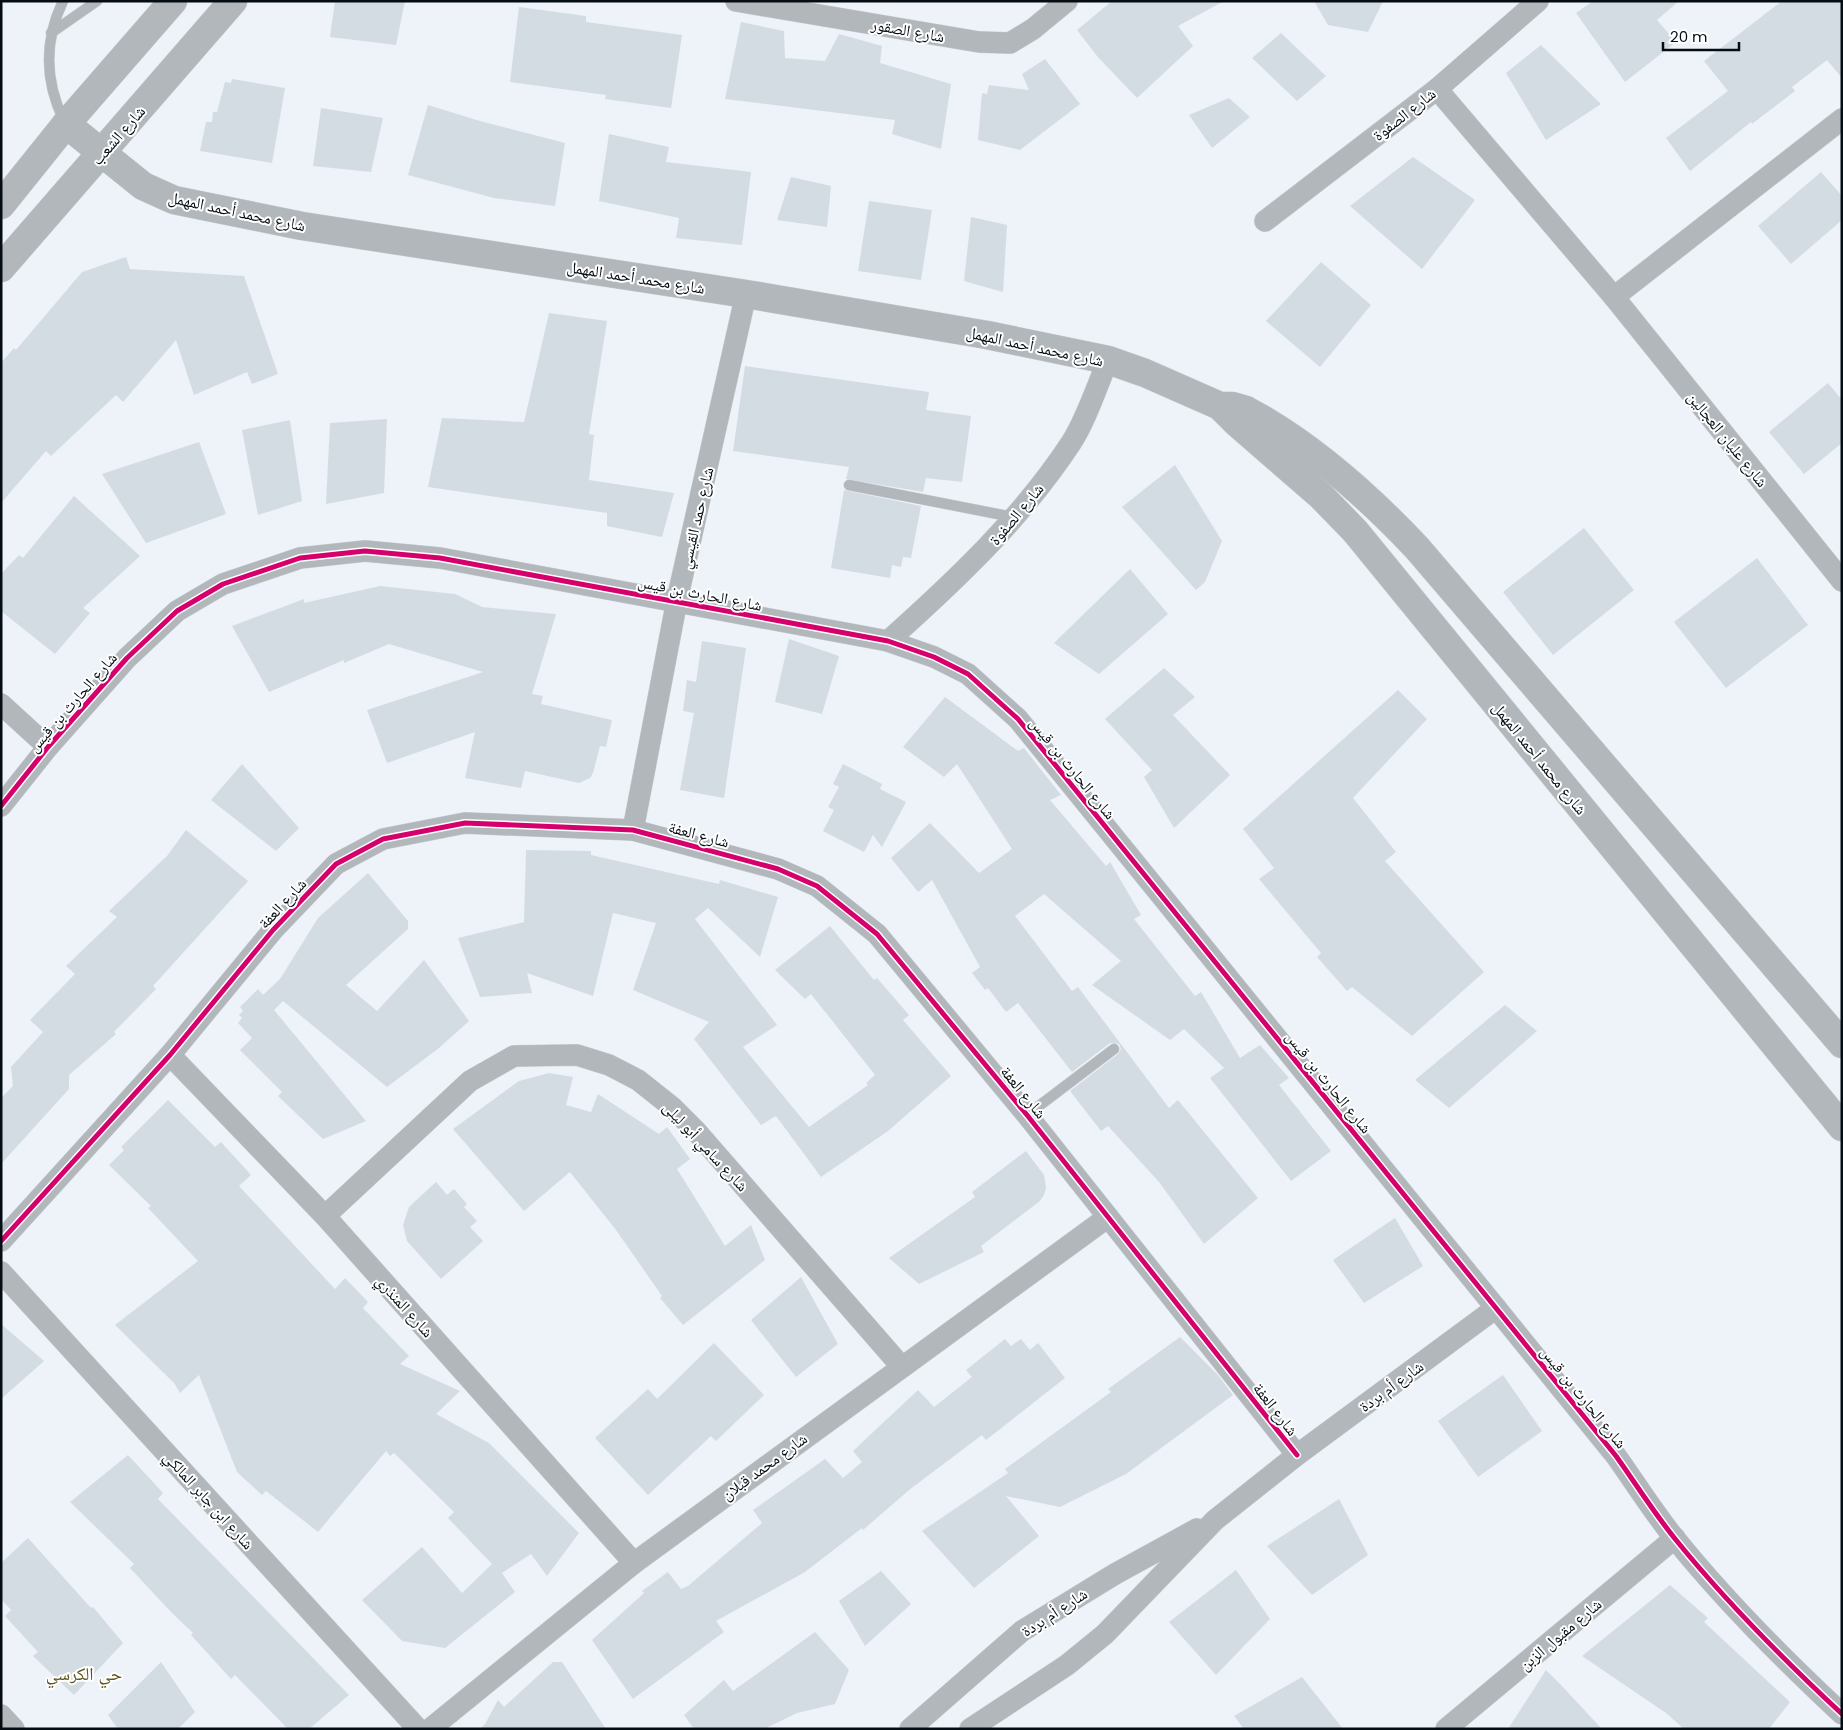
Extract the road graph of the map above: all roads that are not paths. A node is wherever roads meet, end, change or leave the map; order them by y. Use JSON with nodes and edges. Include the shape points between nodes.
{"nodes":[{"id":1,"x":63,"y":1,"type":"edge"},
{"id":2,"x":97,"y":1,"type":"edge"},
{"id":3,"x":173,"y":1,"type":"edge"},
{"id":4,"x":233,"y":1,"type":"edge"},
{"id":5,"x":736,"y":1,"type":"edge"},
{"id":6,"x":1067,"y":1,"type":"edge"},
{"id":7,"x":1538,"y":1,"type":"edge"},
{"id":8,"x":51,"y":33,"type":"junction"},
{"id":9,"x":1437,"y":89,"type":"junction"},
{"id":10,"x":1841,"y":120,"type":"edge"},
{"id":11,"x":66,"y":124,"type":"junction"},
{"id":12,"x":101,"y":154,"type":"junction"},
{"id":13,"x":1,"y":204,"type":"edge"},
{"id":14,"x":1265,"y":221,"type":"dead end"},
{"id":15,"x":1,"y":268,"type":"edge"},
{"id":16,"x":746,"y":294,"type":"junction"},
{"id":17,"x":1614,"y":297,"type":"junction"},
{"id":18,"x":1108,"y":360,"type":"junction"},
{"id":19,"x":1220,"y":406,"type":"junction"},
{"id":20,"x":849,"y":485,"type":"dead end"},
{"id":21,"x":1014,"y":518,"type":"junction"},
{"id":22,"x":1842,"y":581,"type":"edge"},
{"id":23,"x":677,"y":600,"type":"junction"},
{"id":24,"x":888,"y":641,"type":"junction"},
{"id":25,"x":1,"y":704,"type":"edge"},
{"id":26,"x":48,"y":747,"type":"junction"},
{"id":27,"x":1,"y":806,"type":"edge"},
{"id":28,"x":633,"y":830,"type":"junction"},
{"id":29,"x":1842,"y":1044,"type":"edge"},
{"id":30,"x":1114,"y":1049,"type":"dead end"},
{"id":31,"x":170,"y":1055,"type":"junction"},
{"id":32,"x":1027,"y":1115,"type":"junction"},
{"id":33,"x":1842,"y":1126,"type":"edge"},
{"id":34,"x":325,"y":1216,"type":"junction"},
{"id":35,"x":1108,"y":1217,"type":"junction"},
{"id":36,"x":1,"y":1241,"type":"edge"},
{"id":37,"x":1,"y":1272,"type":"edge"},
{"id":38,"x":1496,"y":1308,"type":"junction"},
{"id":39,"x":901,"y":1366,"type":"junction"},
{"id":40,"x":1297,"y":1455,"type":"junction"},
{"id":41,"x":1215,"y":1520,"type":"junction"},
{"id":42,"x":1675,"y":1538,"type":"junction"},
{"id":43,"x":634,"y":1563,"type":"junction"},
{"id":44,"x":1842,"y":1714,"type":"edge"},
{"id":45,"x":1,"y":1715,"type":"edge"},
{"id":46,"x":14,"y":1729,"type":"edge"},
{"id":47,"x":418,"y":1729,"type":"edge"},
{"id":48,"x":430,"y":1729,"type":"edge"},
{"id":49,"x":910,"y":1729,"type":"edge"},
{"id":50,"x":970,"y":1729,"type":"edge"},
{"id":51,"x":1446,"y":1729,"type":"edge"}],
"edges":[{"from":1,"to":8,"type":"lane"},
{"from":2,"to":8,"type":"lane"},
{"from":3,"to":11,"type":"main road"},
{"from":4,"to":12,"type":"main road","name":"شارع الشعب"},
{"from":5,"to":6,"type":"street","name":"شارع الصقور","via":[[978,42],[1010,43]]},
{"from":7,"to":9,"type":"street","name":"شارع الصفوة"},
{"from":8,"to":11,"type":"lane","via":[[49,73],[58,108]]},
{"from":9,"to":14,"type":"street","name":"شارع الصفوة"},
{"from":9,"to":17,"type":"street","name":"شارع عليان العجالين"},
{"from":10,"to":17,"type":"street"},
{"from":11,"to":12,"type":"main road","name":"شارع محمد أحمد المهمل"},
{"from":11,"to":13,"type":"main road"},
{"from":12,"to":15,"type":"main road","name":"شارع الشعب"},
{"from":12,"to":16,"type":"main road","name":"شارع محمد أحمد المهمل","via":[[143,186],[174,200],[230,213]]},
{"from":16,"to":18,"type":"main road","name":"شارع محمد أحمد المهمل","via":[[987,335]]},
{"from":16,"to":23,"type":"street","name":"شارع حمد القيسي"},
{"from":17,"to":22,"type":"street","name":"شارع عليان العجالين"},
{"from":18,"to":19,"type":"main road","name":"شارع محمد أحمد المهمل"},
{"from":18,"to":21,"type":"street","name":"شارع الصفوة","via":[[1072,442]]},
{"from":19,"to":29,"type":"main road","name":"شارع محمد أحمد المهمل","via":[[1232,406],[1258,417],[1318,459],[1386,515],[1424,555]]},
{"from":19,"to":33,"type":"main road","name":"شارع محمد أحمد المهمل","via":[[1321,496],[1367,546]]},
{"from":20,"to":21,"type":"lane"},
{"from":21,"to":24,"type":"street","name":"شارع الصفوة","via":[[950,585]]},
{"from":23,"to":24,"type":"street","name":"شارع الحارث بن قيس"},
{"from":23,"to":26,"type":"street","name":"شارع الحارث بن قيس","via":[[440,558],[365,551],[300,558],[223,584],[178,612],[127,658]]},
{"from":23,"to":28,"type":"street","name":"شارع حمد القيسي"},
{"from":24,"to":38,"type":"street","name":"شارع الحارث بن قيس","via":[[934,657],[968,674],[1018,719]]},
{"from":25,"to":26,"type":"street"},
{"from":26,"to":27,"type":"street","name":"شارع الحارث بن قيس"},
{"from":28,"to":31,"type":"street","name":"شارع العفة","via":[[465,823],[383,839],[336,864],[273,930]]},
{"from":28,"to":32,"type":"street","name":"شارع العفة","via":[[778,869],[817,886],[877,934]]},
{"from":30,"to":32,"type":"lane"},
{"from":31,"to":34,"type":"street","name":"شارع المنذري"},
{"from":31,"to":36,"type":"street","name":"شارع العفة"},
{"from":32,"to":35,"type":"street","name":"شارع العفة"},
{"from":34,"to":39,"type":"street","name":"شارع سامي أبو ليلى","via":[[470,1081],[514,1056],[577,1055],[608,1065],[638,1080],[672,1106]]},
{"from":34,"to":43,"type":"street","name":"شارع المنذري"},
{"from":35,"to":39,"type":"street","name":"شارع محمد قبلان"},
{"from":35,"to":40,"type":"street","name":"شارع العفة"},
{"from":37,"to":47,"type":"street","name":"شارع ابن جابر المالكي"},
{"from":38,"to":40,"type":"street","name":"شارع أم بردة"},
{"from":38,"to":42,"type":"street","name":"شارع الحارث بن قيس","via":[[1616,1456]]},
{"from":39,"to":43,"type":"street","name":"شارع محمد قبلان"},
{"from":40,"to":41,"type":"street","name":"شارع أم بردة"},
{"from":41,"to":49,"type":"street","name":"شارع أم بردة","via":[[1115,1574],[1022,1631]]},
{"from":41,"to":50,"type":"street","name":"شارع أم بردة","via":[[1105,1634],[1067,1665]]},
{"from":42,"to":44,"type":"street","name":"شارع الحارث بن قيس","via":[[1735,1608]]},
{"from":42,"to":51,"type":"street","name":"شارع مقبول الزبن"},
{"from":43,"to":48,"type":"street","name":"شارع محمد قبلان"},
{"from":45,"to":46,"type":"street"}]}
